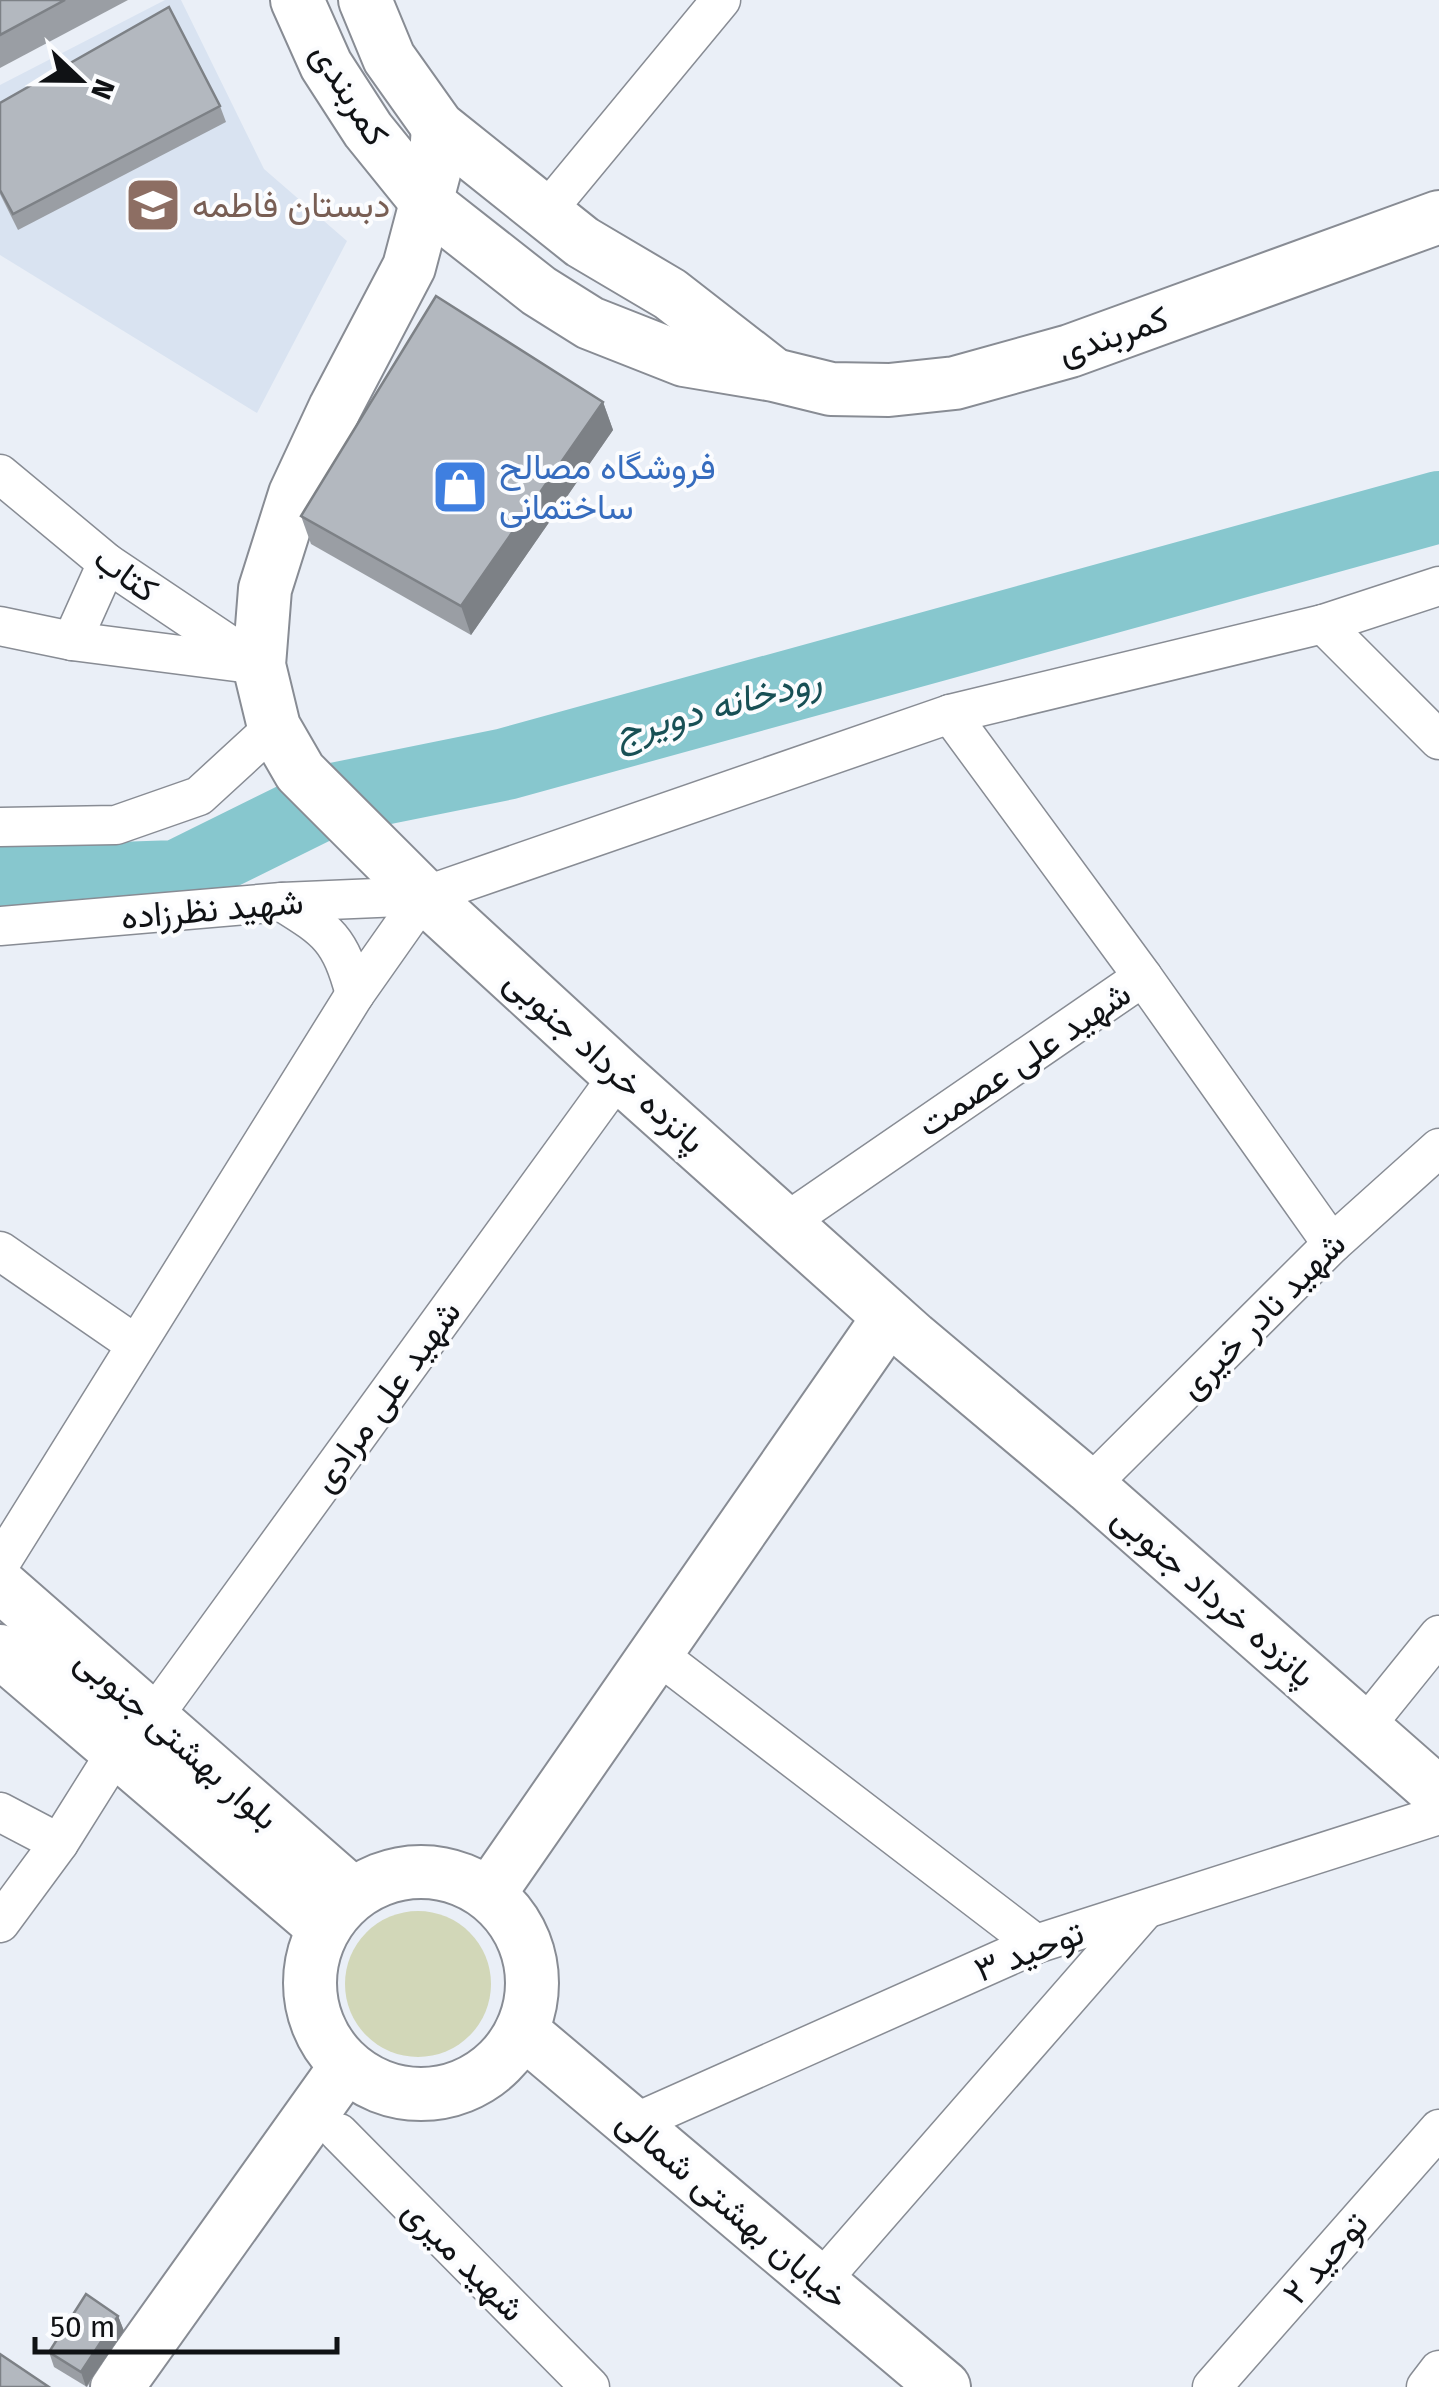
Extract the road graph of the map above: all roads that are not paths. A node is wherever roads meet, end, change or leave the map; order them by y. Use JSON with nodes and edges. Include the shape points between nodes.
{"nodes":[{"id":1,"x":296,"y":0,"type":"edge"},
{"id":2,"x":364,"y":0,"type":"edge"},
{"id":3,"x":721,"y":0,"type":"edge"},
{"id":4,"x":438,"y":127,"type":"junction"},
{"id":5,"x":428,"y":203,"type":"junction"},
{"id":6,"x":544,"y":214,"type":"junction"},
{"id":7,"x":1439,"y":217,"type":"edge"},
{"id":8,"x":774,"y":375,"type":"junction"},
{"id":9,"x":0,"y":474,"type":"edge"},
{"id":10,"x":107,"y":564,"type":"junction"},
{"id":11,"x":1439,"y":586,"type":"edge"},
{"id":12,"x":1322,"y":624,"type":"junction"},
{"id":13,"x":0,"y":626,"type":"edge"},
{"id":14,"x":72,"y":641,"type":"junction"},
{"id":15,"x":259,"y":665,"type":"junction"},
{"id":16,"x":950,"y":714,"type":"junction"},
{"id":17,"x":274,"y":727,"type":"junction"},
{"id":18,"x":1439,"y":740,"type":"edge"},
{"id":19,"x":0,"y":827,"type":"edge"},
{"id":20,"x":424,"y":896,"type":"junction"},
{"id":21,"x":282,"y":902,"type":"junction"},
{"id":22,"x":0,"y":926,"type":"edge"},
{"id":23,"x":1143,"y":977,"type":"junction"},
{"id":24,"x":355,"y":994,"type":"junction"},
{"id":25,"x":619,"y":1075,"type":"junction"},
{"id":26,"x":1439,"y":1148,"type":"edge"},
{"id":27,"x":785,"y":1223,"type":"junction"},
{"id":28,"x":1332,"y":1244,"type":"junction"},
{"id":29,"x":0,"y":1251,"type":"edge"},
{"id":30,"x":901,"y":1327,"type":"junction"},
{"id":31,"x":135,"y":1344,"type":"junction"},
{"id":32,"x":1089,"y":1486,"type":"junction"},
{"id":33,"x":0,"y":1564,"type":"edge"},
{"id":34,"x":0,"y":1585,"type":"edge"},
{"id":35,"x":1439,"y":1634,"type":"edge"},
{"id":36,"x":0,"y":1650,"type":"edge"},
{"id":37,"x":674,"y":1667,"type":"junction"},
{"id":38,"x":1364,"y":1729,"type":"junction"},
{"id":39,"x":135,"y":1733,"type":"junction"},
{"id":40,"x":1439,"y":1794,"type":"edge"},
{"id":41,"x":0,"y":1812,"type":"edge"},
{"id":42,"x":1439,"y":1815,"type":"edge"},
{"id":43,"x":58,"y":1842,"type":"junction"},
{"id":44,"x":497,"y":1901,"type":"junction"},
{"id":45,"x":1145,"y":1910,"type":"junction"},
{"id":46,"x":338,"y":1911,"type":"junction"},
{"id":47,"x":0,"y":1924,"type":"edge"},
{"id":48,"x":1036,"y":1944,"type":"junction"},
{"id":49,"x":512,"y":2045,"type":"junction"},
{"id":50,"x":361,"y":2076,"type":"junction"},
{"id":51,"x":632,"y":2124,"type":"junction"},
{"id":52,"x":1439,"y":2128,"type":"edge"},
{"id":53,"x":339,"y":2133,"type":"junction"},
{"id":54,"x":820,"y":2282,"type":"junction"},
{"id":55,"x":1439,"y":2370,"type":"edge"},
{"id":56,"x":116,"y":2387,"type":"edge"},
{"id":57,"x":158,"y":2387,"type":"edge"},
{"id":58,"x":590,"y":2387,"type":"edge"},
{"id":59,"x":892,"y":2387,"type":"edge"},
{"id":60,"x":944,"y":2387,"type":"edge"},
{"id":61,"x":1212,"y":2387,"type":"edge"},
{"id":62,"x":1426,"y":2387,"type":"edge"}],
"edges":[{"from":1,"to":5,"type":"main road","name":"کمربندی","via":[[326,65],[368,130]]},
{"from":2,"to":4,"type":"main road","name":"کمربندی","via":[[389,58]]},
{"from":3,"to":6,"type":"street"},
{"from":4,"to":5,"type":"main road","name":"پانزده خرداد جنوبی"},
{"from":4,"to":6,"type":"main road","name":"کمربندی"},
{"from":5,"to":8,"type":"main road","name":"کمربندی","via":[[590,324],[684,360]]},
{"from":5,"to":15,"type":"main road","name":"پانزده خرداد جنوبی","via":[[410,267],[295,494],[265,590]]},
{"from":6,"to":8,"type":"main road","name":"کمربندی","via":[[670,294]]},
{"from":7,"to":8,"type":"main road","name":"کمربندی","via":[[1088,345],[955,383],[832,390]]},
{"from":9,"to":10,"type":"street","name":"کتاب"},
{"from":10,"to":14,"type":"street"},
{"from":10,"to":15,"type":"street","name":"کتاب"},
{"from":11,"to":12,"type":"street","name":"شهید نظرزاده"},
{"from":12,"to":16,"type":"street","name":"شهید نظرزاده"},
{"from":12,"to":18,"type":"street"},
{"from":13,"to":14,"type":"street"},
{"from":14,"to":15,"type":"street"},
{"from":15,"to":17,"type":"main road","name":"پانزده خرداد جنوبی"},
{"from":16,"to":20,"type":"street","name":"شهید نظرزاده"},
{"from":16,"to":23,"type":"street","name":"شهید علی عصمت"},
{"from":17,"to":19,"type":"street","via":[[198,796],[116,825]]},
{"from":17,"to":20,"type":"main road","name":"پانزده خرداد جنوبی","via":[[300,772]]},
{"from":20,"to":21,"type":"street","name":"شهید نظرزاده"},
{"from":20,"to":24,"type":"street"},
{"from":20,"to":25,"type":"main road","name":"پانزده خرداد جنوبی"},
{"from":21,"to":22,"type":"street","name":"شهید نظرزاده"},
{"from":21,"to":24,"type":"street","via":[[334,940]]},
{"from":23,"to":27,"type":"street","name":"شهید علی عصمت"},
{"from":23,"to":28,"type":"street"},
{"from":24,"to":31,"type":"street"},
{"from":25,"to":27,"type":"main road","name":"پانزده خرداد جنوبی"},
{"from":25,"to":39,"type":"street","name":"شهید علی مرادی"},
{"from":26,"to":28,"type":"street","name":"شهید نادر خیری"},
{"from":27,"to":30,"type":"main road","name":"پانزده خرداد جنوبی"},
{"from":28,"to":32,"type":"street","name":"شهید نادر خیری"},
{"from":29,"to":31,"type":"street"},
{"from":30,"to":32,"type":"main road","name":"پانزده خرداد جنوبی"},
{"from":30,"to":37,"type":"main road"},
{"from":30,"to":44,"type":"main road"},
{"from":31,"to":33,"type":"street"},
{"from":32,"to":38,"type":"main road","name":"پانزده خرداد جنوبی"},
{"from":34,"to":39,"type":"main road","name":"بلوار بهشتی جنوبی"},
{"from":35,"to":38,"type":"street"},
{"from":36,"to":39,"type":"main road","name":"بلوار بهشتی جنوبی"},
{"from":37,"to":44,"type":"main road"},
{"from":37,"to":48,"type":"street"},
{"from":38,"to":40,"type":"main road","name":"پانزده خرداد جنوبی"},
{"from":39,"to":43,"type":"street","name":"شهید علی مرادی"},
{"from":39,"to":46,"type":"main road","name":"بلوار بهشتی جنوبی"},
{"from":41,"to":43,"type":"street"},
{"from":42,"to":45,"type":"street","name":"توحید ۳"},
{"from":43,"to":47,"type":"street","name":"شهید علی مرادی"},
{"from":44,"to":46,"type":"main road","via":[[457,1877],[421,1871],[384,1877]]},
{"from":44,"to":49,"type":"main road","via":[[519,1930],[532,1980],[530,2006]]},
{"from":45,"to":48,"type":"street","name":"توحید ۳"},
{"from":45,"to":54,"type":"street"},
{"from":46,"to":50,"type":"main road","via":[[312,1956],[308,1986],[326,2043]]},
{"from":48,"to":51,"type":"street","name":"توحید ۳"},
{"from":49,"to":50,"type":"main road","via":[[482,2076],[457,2089],[417,2094]]},
{"from":49,"to":51,"type":"main road","name":"خیابان بهشتی شمالی"},
{"from":49,"to":59,"type":"main road"},
{"from":50,"to":53,"type":"main road"},
{"from":50,"to":56,"type":"main road"},
{"from":51,"to":54,"type":"main road","name":"خیابان بهشتی شمالی"},
{"from":52,"to":61,"type":"street","name":"توحید ۲"},
{"from":53,"to":57,"type":"main road"},
{"from":53,"to":58,"type":"street","name":"شهید میری"},
{"from":54,"to":60,"type":"main road","name":"خیابان بهشتی شمالی"},
{"from":55,"to":62,"type":"street"}]}
